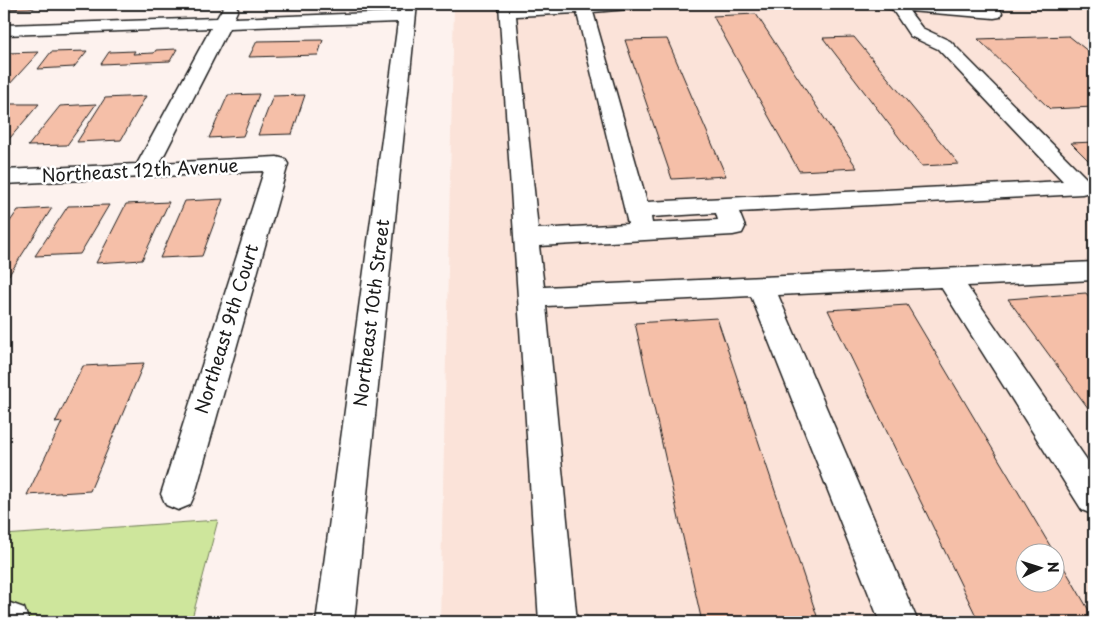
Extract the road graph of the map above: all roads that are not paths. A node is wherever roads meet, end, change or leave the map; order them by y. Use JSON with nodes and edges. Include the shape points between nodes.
{"nodes":[{"id":1,"x":233,"y":4,"type":"edge"},
{"id":2,"x":629,"y":4,"type":"edge"},
{"id":3,"x":891,"y":4,"type":"edge"},
{"id":4,"x":507,"y":7,"type":"edge"},
{"id":5,"x":584,"y":8,"type":"junction"},
{"id":6,"x":408,"y":9,"type":"edge"},
{"id":7,"x":994,"y":13,"type":"dead end"},
{"id":8,"x":223,"y":22,"type":"junction"},
{"id":9,"x":4,"y":30,"type":"edge"},
{"id":10,"x":277,"y":164,"type":"joint"},
{"id":11,"x":144,"y":170,"type":"junction"},
{"id":12,"x":4,"y":178,"type":"edge"},
{"id":13,"x":1088,"y":193,"type":"edge"},
{"id":14,"x":640,"y":221,"type":"junction"},
{"id":15,"x":528,"y":238,"type":"junction"},
{"id":16,"x":1094,"y":271,"type":"edge"},
{"id":17,"x":948,"y":278,"type":"junction"},
{"id":18,"x":761,"y":287,"type":"junction"},
{"id":19,"x":532,"y":297,"type":"junction"},
{"id":20,"x":178,"y":494,"type":"dead end"},
{"id":21,"x":1094,"y":500,"type":"edge"},
{"id":22,"x":335,"y":622,"type":"edge"},
{"id":23,"x":558,"y":622,"type":"edge"},
{"id":24,"x":899,"y":622,"type":"edge"}],
"edges":[{"from":1,"to":8,"type":"street"},
{"from":2,"to":5,"type":"street"},
{"from":3,"to":7,"type":"street"},
{"from":3,"to":13,"type":"street","via":[[916,32],[944,45]]},
{"from":4,"to":5,"type":"street"},
{"from":4,"to":15,"type":"street"},
{"from":5,"to":14,"type":"street"},
{"from":6,"to":8,"type":"street","via":[[289,20]]},
{"from":6,"to":22,"type":"street","name":"Northeast 10th Street"},
{"from":8,"to":9,"type":"street"},
{"from":8,"to":11,"type":"street"},
{"from":10,"to":11,"type":"street","name":"Northeast 12th Avenue"},
{"from":10,"to":20,"type":"street","name":"Northeast 9th Court"},
{"from":11,"to":12,"type":"street","name":"Northeast 12th Avenue"},
{"from":13,"to":14,"type":"street","via":[[725,205],[733,227]]},
{"from":14,"to":15,"type":"street"},
{"from":15,"to":19,"type":"street"},
{"from":16,"to":17,"type":"street"},
{"from":17,"to":18,"type":"street"},
{"from":17,"to":21,"type":"street"},
{"from":18,"to":19,"type":"street"},
{"from":18,"to":24,"type":"street"},
{"from":19,"to":23,"type":"street"}]}
